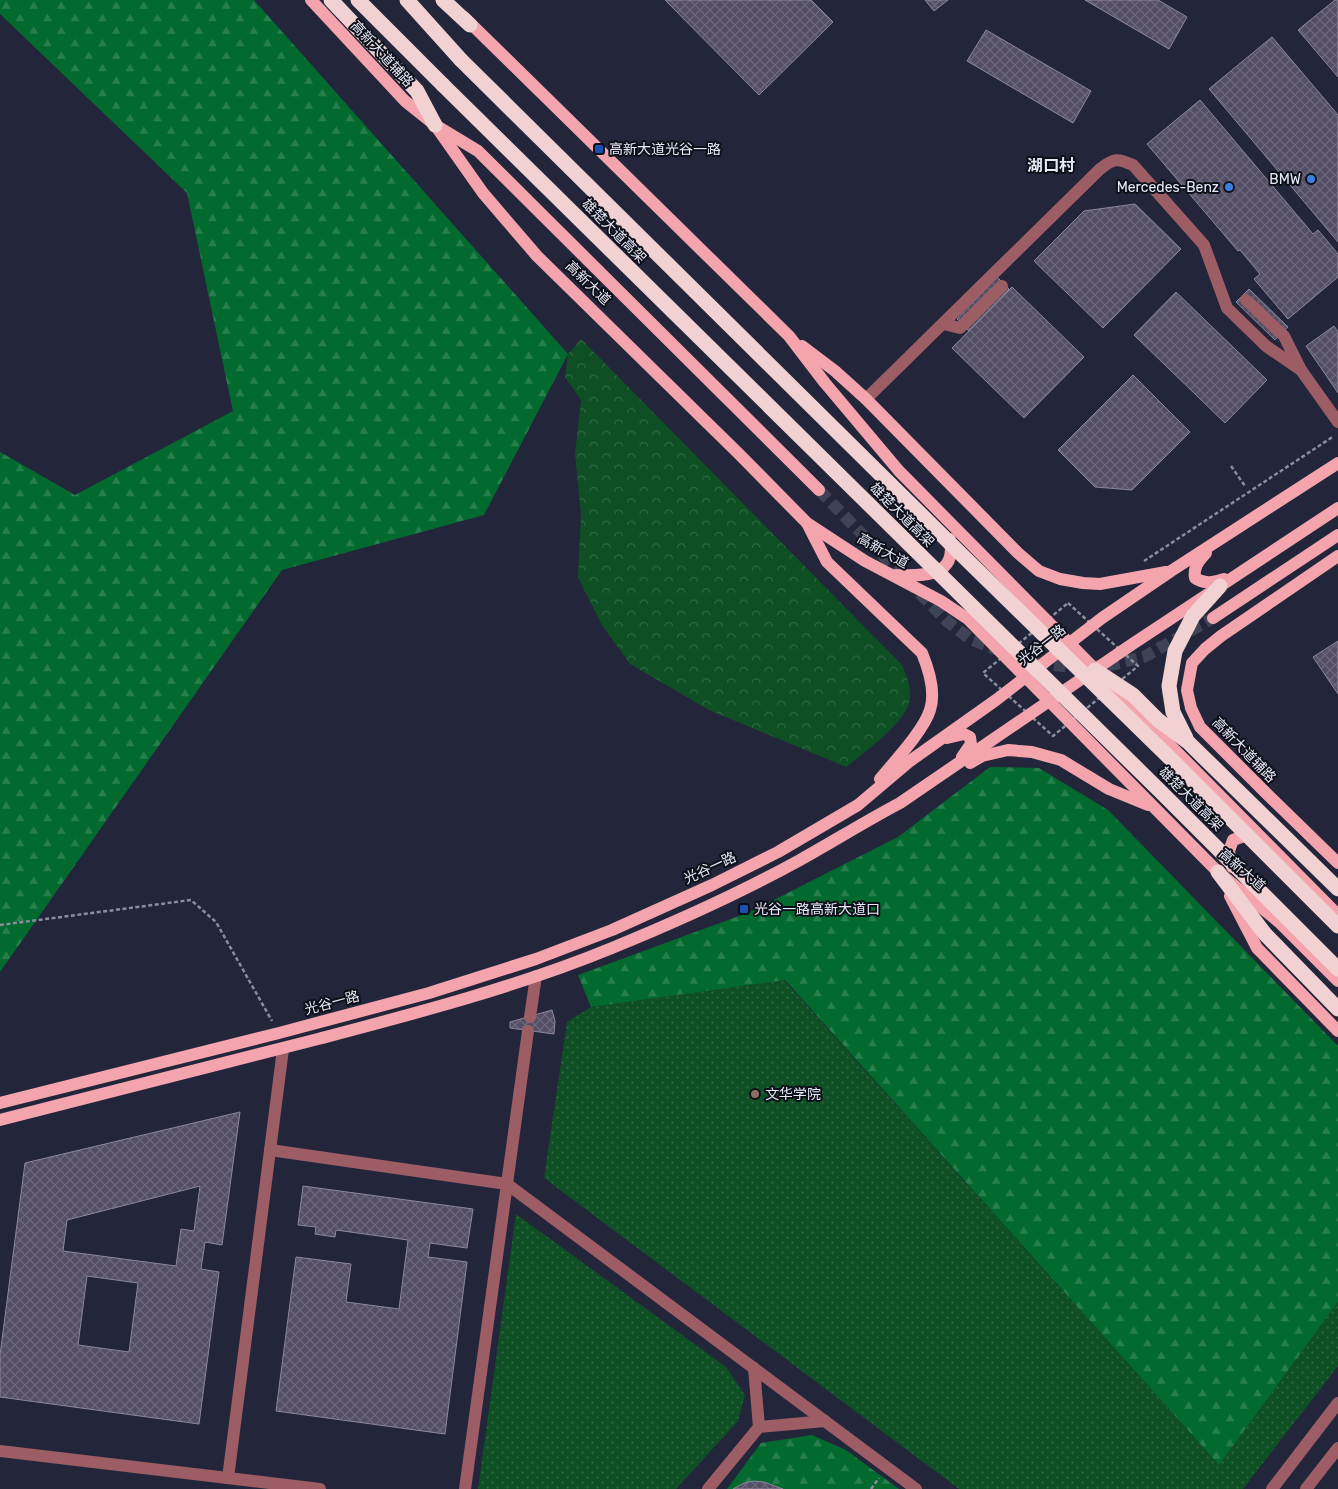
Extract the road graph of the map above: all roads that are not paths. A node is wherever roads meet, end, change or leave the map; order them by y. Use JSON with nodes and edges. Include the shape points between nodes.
{"nodes":[{"id":1,"x":310,"y":0,"type":"edge"},
{"id":2,"x":331,"y":0,"type":"edge"},
{"id":3,"x":358,"y":0,"type":"edge"},
{"id":4,"x":407,"y":0,"type":"edge"},
{"id":5,"x":443,"y":0,"type":"edge"},
{"id":6,"x":450,"y":0,"type":"edge"},
{"id":7,"x":470,"y":24,"type":"junction"},
{"id":8,"x":435,"y":125,"type":"junction"},
{"id":9,"x":1002,"y":286,"type":"dead end"},
{"id":10,"x":1246,"y":300,"type":"dead end"},
{"id":11,"x":944,"y":324,"type":"junction"},
{"id":12,"x":789,"y":336,"type":"junction"},
{"id":13,"x":1301,"y":370,"type":"junction"},
{"id":14,"x":866,"y":400,"type":"junction"},
{"id":15,"x":1338,"y":422,"type":"edge"},
{"id":16,"x":1338,"y":464,"type":"edge"},
{"id":17,"x":819,"y":490,"type":"tunnel mouth"},
{"id":18,"x":1338,"y":508,"type":"edge"},
{"id":19,"x":941,"y":514,"type":"junction"},
{"id":20,"x":806,"y":523,"type":"junction"},
{"id":21,"x":1338,"y":535,"type":"edge"},
{"id":22,"x":1212,"y":545,"type":"junction"},
{"id":23,"x":1338,"y":556,"type":"edge"},
{"id":24,"x":1171,"y":571,"type":"junction"},
{"id":25,"x":891,"y":575,"type":"junction"},
{"id":26,"x":1233,"y":577,"type":"junction"},
{"id":27,"x":1220,"y":586,"type":"junction"},
{"id":28,"x":1214,"y":618,"type":"tunnel mouth"},
{"id":29,"x":1069,"y":644,"type":"junction"},
{"id":30,"x":1095,"y":670,"type":"junction"},
{"id":31,"x":1025,"y":677,"type":"junction"},
{"id":32,"x":1049,"y":701,"type":"junction"},
{"id":33,"x":940,"y":740,"type":"junction"},
{"id":34,"x":1188,"y":742,"type":"junction"},
{"id":35,"x":960,"y":762,"type":"junction"},
{"id":36,"x":900,"y":803,"type":"junction"},
{"id":37,"x":858,"y":806,"type":"junction"},
{"id":38,"x":1152,"y":806,"type":"junction"},
{"id":39,"x":1264,"y":841,"type":"junction"},
{"id":40,"x":1338,"y":863,"type":"edge"},
{"id":41,"x":1218,"y":872,"type":"junction"},
{"id":42,"x":1338,"y":889,"type":"edge"},
{"id":43,"x":1338,"y":915,"type":"edge"},
{"id":44,"x":1278,"y":922,"type":"junction"},
{"id":45,"x":1338,"y":926,"type":"edge"},
{"id":46,"x":1338,"y":969,"type":"edge"},
{"id":47,"x":536,"y":976,"type":"junction"},
{"id":48,"x":1338,"y":981,"type":"edge"},
{"id":49,"x":1338,"y":1009,"type":"edge"},
{"id":50,"x":530,"y":1016,"type":"dead end"},
{"id":51,"x":528,"y":1031,"type":"dead end"},
{"id":52,"x":1338,"y":1031,"type":"edge"},
{"id":53,"x":283,"y":1050,"type":"junction"},
{"id":54,"x":0,"y":1103,"type":"edge"},
{"id":55,"x":0,"y":1120,"type":"edge"},
{"id":56,"x":270,"y":1150,"type":"junction"},
{"id":57,"x":507,"y":1184,"type":"junction"},
{"id":58,"x":754,"y":1368,"type":"junction"},
{"id":59,"x":1338,"y":1403,"type":"edge"},
{"id":60,"x":826,"y":1422,"type":"junction"},
{"id":61,"x":759,"y":1427,"type":"junction"},
{"id":62,"x":1338,"y":1448,"type":"edge"},
{"id":63,"x":0,"y":1451,"type":"edge"},
{"id":64,"x":228,"y":1478,"type":"junction"},
{"id":65,"x":320,"y":1489,"type":"edge"},
{"id":66,"x":465,"y":1489,"type":"edge"},
{"id":67,"x":708,"y":1489,"type":"edge"},
{"id":68,"x":916,"y":1489,"type":"edge"},
{"id":69,"x":1272,"y":1489,"type":"edge"},
{"id":70,"x":1306,"y":1489,"type":"edge"}],
"edges":[{"from":1,"to":8,"type":"main road","name":"高新大道辅路","via":[[405,101]]},
{"from":2,"to":8,"type":"highway","via":[[417,91]]},
{"from":3,"to":46,"type":"highway","name":"雄楚大道高架","bridge":true},
{"from":4,"to":45,"type":"highway","name":"雄楚大道高架","bridge":true,"via":[[461,60]]},
{"from":5,"to":7,"type":"highway"},
{"from":6,"to":7,"type":"main road"},
{"from":7,"to":12,"type":"main road"},
{"from":8,"to":17,"type":"main road","via":[[478,151]]},
{"from":8,"to":20,"type":"main road","name":"高新大道","via":[[483,193],[537,256]]},
{"from":9,"to":11,"type":"street","via":[[960,328]]},
{"from":10,"to":13,"type":"street","via":[[1284,336]]},
{"from":11,"to":13,"type":"street","via":[[1100,169],[1119,159],[1133,165],[1204,245],[1227,308],[1266,346]]},
{"from":11,"to":14,"type":"street"},
{"from":12,"to":14,"type":"main road"},
{"from":12,"to":19,"type":"main road","via":[[899,471]]},
{"from":13,"to":15,"type":"street"},
{"from":14,"to":24,"type":"main road","via":[[1039,571],[1060,579],[1100,584]]},
{"from":16,"to":22,"type":"main road","name":"光谷一路"},
{"from":18,"to":26,"type":"main road"},
{"from":19,"to":25,"type":"main road","via":[[952,549],[949,560],[932,574]]},
{"from":19,"to":29,"type":"main road"},
{"from":20,"to":25,"type":"main road","name":"高新大道"},
{"from":20,"to":37,"type":"main road","via":[[827,562],[922,653],[932,691],[930,710],[923,725]]},
{"from":21,"to":28,"type":"main road"},
{"from":22,"to":24,"type":"main road","name":"光谷一路"},
{"from":22,"to":26,"type":"main road","via":[[1196,564],[1195,578],[1209,583]]},
{"from":23,"to":40,"type":"main road","name":"高新大道辅路","via":[[1204,649],[1192,663],[1187,690],[1200,727]]},
{"from":24,"to":29,"type":"main road","name":"光谷一路"},
{"from":25,"to":31,"type":"main road","name":"高新大道","via":[[968,619]]},
{"from":26,"to":27,"type":"main road"},
{"from":27,"to":30,"type":"main road"},
{"from":27,"to":34,"type":"highway","via":[[1193,616],[1175,651],[1169,686],[1173,712]]},
{"from":29,"to":30,"type":"main road"},
{"from":29,"to":31,"type":"main road","name":"光谷一路"},
{"from":30,"to":32,"type":"main road"},
{"from":30,"to":34,"type":"highway","via":[[1133,696]]},
{"from":30,"to":39,"type":"main road"},
{"from":31,"to":32,"type":"main road","name":"高新大道"},
{"from":31,"to":33,"type":"main road","name":"光谷一路"},
{"from":32,"to":35,"type":"main road"},
{"from":32,"to":38,"type":"main road","name":"高新大道"},
{"from":33,"to":35,"type":"main road","via":[[964,734],[970,736],[972,744]]},
{"from":33,"to":37,"type":"main road","name":"光谷一路"},
{"from":34,"to":42,"type":"highway"},
{"from":35,"to":36,"type":"main road"},
{"from":36,"to":38,"type":"main road","via":[[982,756],[1008,750],[1061,760],[1109,789]]},
{"from":36,"to":47,"type":"main road","via":[[798,861],[698,912]]},
{"from":37,"to":54,"type":"main road","name":"光谷一路","via":[[712,885],[612,930],[536,959],[429,993]]},
{"from":38,"to":41,"type":"main road","name":"高新大道"},
{"from":39,"to":43,"type":"main road"},
{"from":39,"to":44,"type":"main road","via":[[1244,836],[1233,840],[1229,851],[1233,874]]},
{"from":41,"to":44,"type":"main road","name":"高新大道"},
{"from":41,"to":49,"type":"highway","via":[[1265,934]]},
{"from":41,"to":52,"type":"main road","via":[[1257,948]]},
{"from":44,"to":48,"type":"main road","name":"高新大道"},
{"from":47,"to":50,"type":"street"},
{"from":47,"to":53,"type":"main road","via":[[430,1010]]},
{"from":51,"to":57,"type":"street"},
{"from":53,"to":55,"type":"main road"},
{"from":53,"to":56,"type":"street"},
{"from":56,"to":57,"type":"street"},
{"from":56,"to":64,"type":"street"},
{"from":57,"to":58,"type":"street"},
{"from":57,"to":66,"type":"street"},
{"from":58,"to":60,"type":"street"},
{"from":58,"to":61,"type":"street"},
{"from":59,"to":69,"type":"street"},
{"from":60,"to":61,"type":"street"},
{"from":60,"to":68,"type":"street"},
{"from":61,"to":67,"type":"street"},
{"from":62,"to":70,"type":"street"},
{"from":63,"to":64,"type":"street"},
{"from":64,"to":65,"type":"street"}]}
